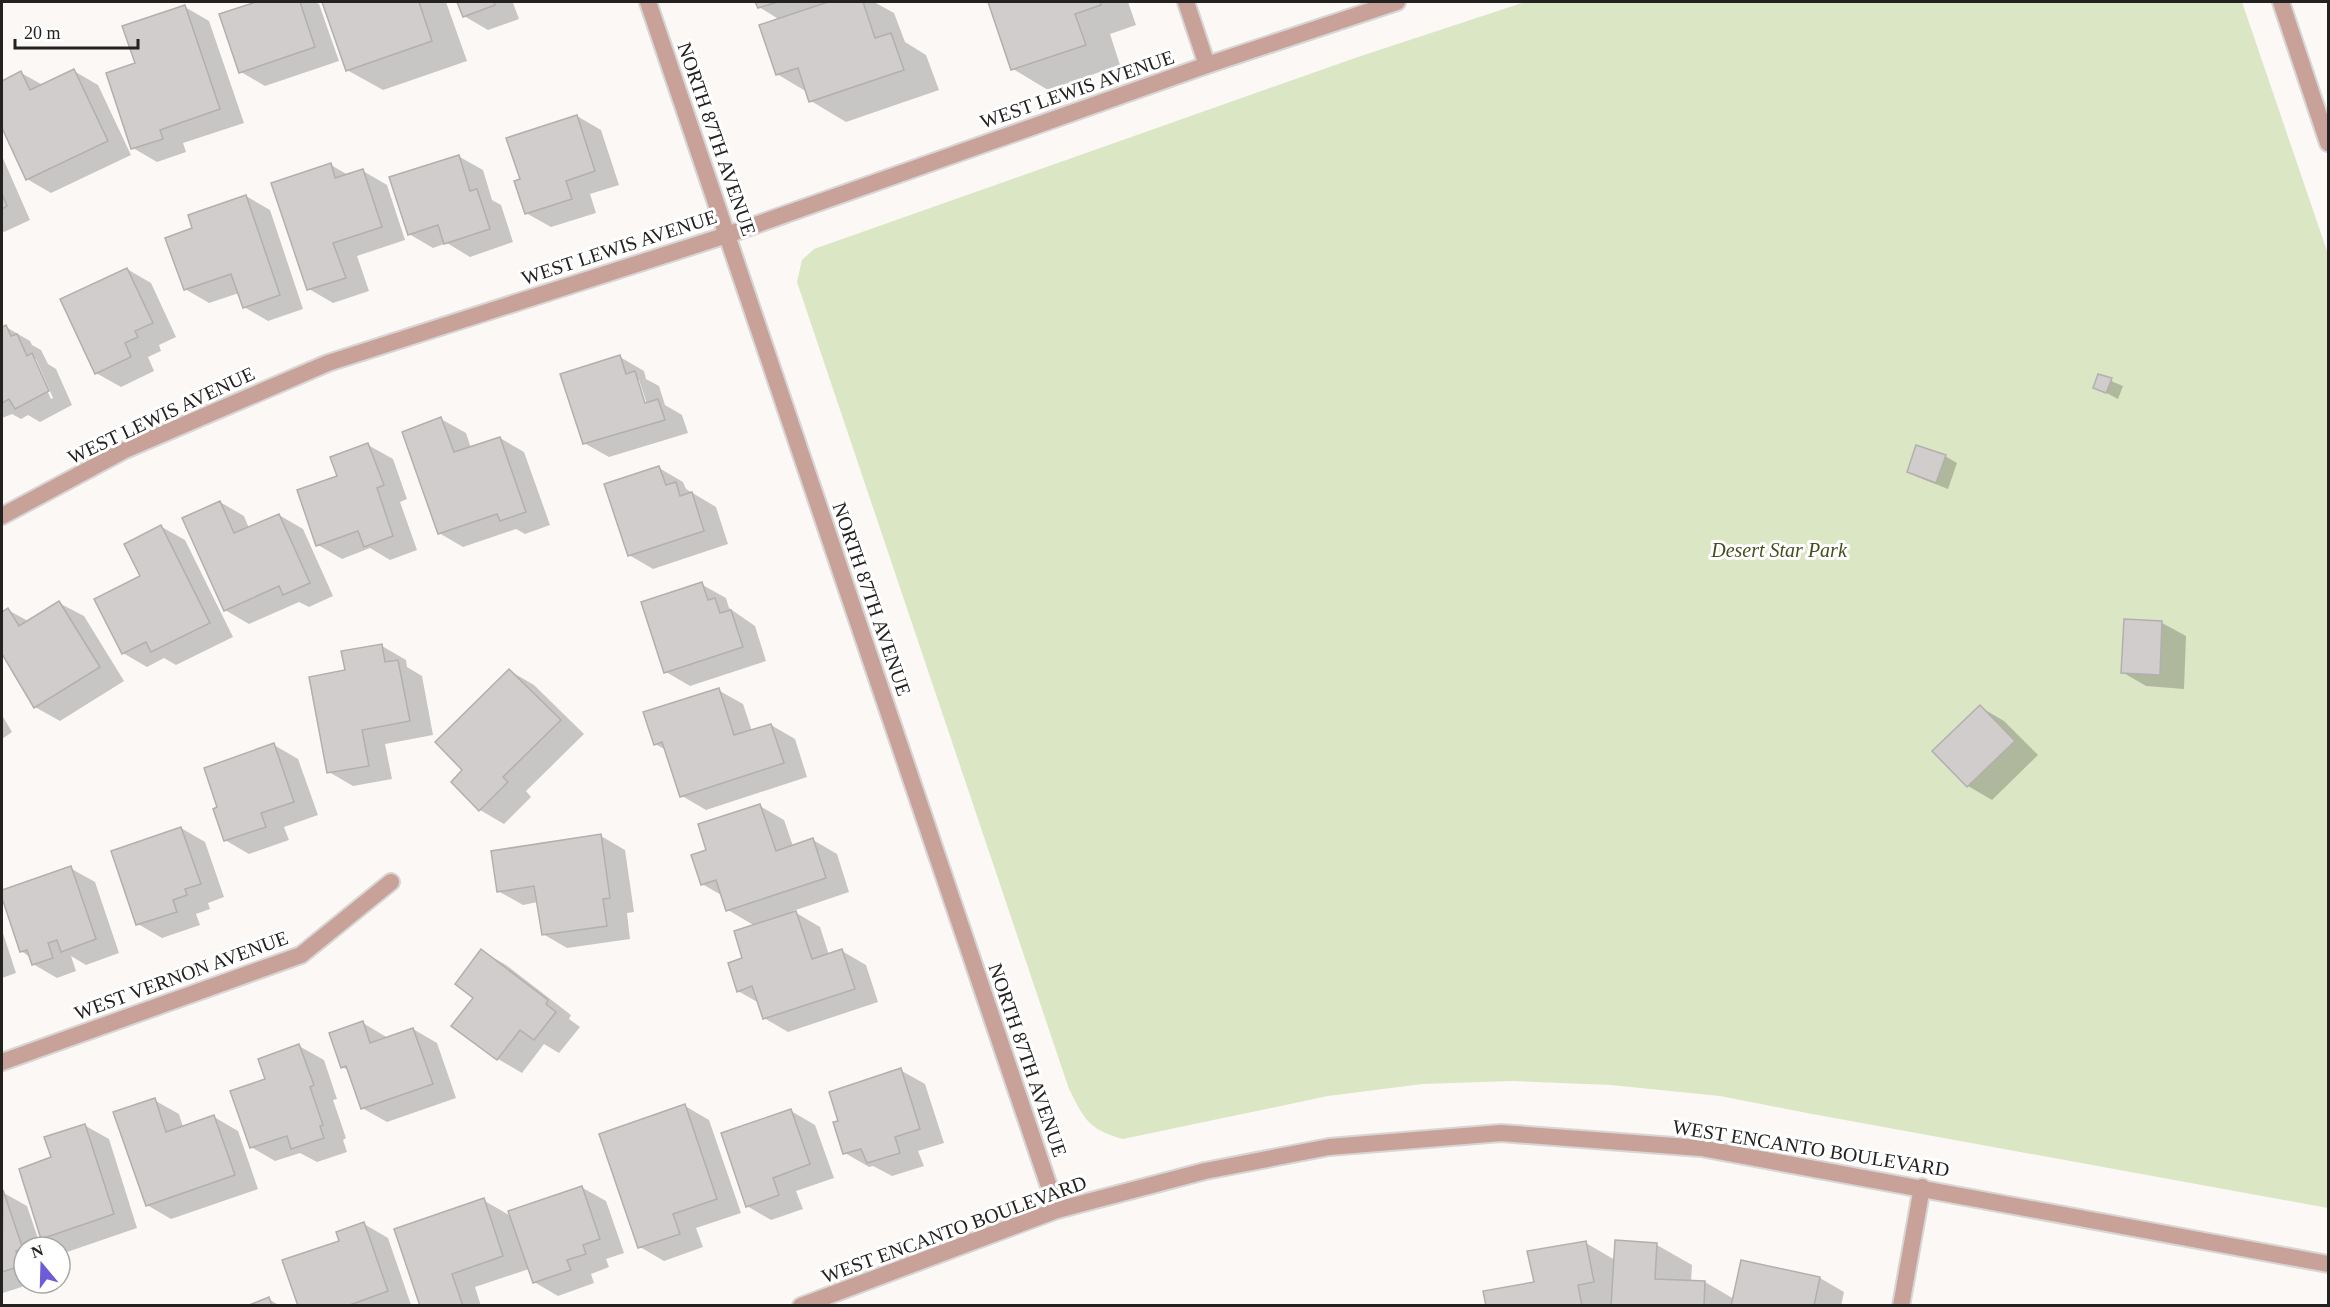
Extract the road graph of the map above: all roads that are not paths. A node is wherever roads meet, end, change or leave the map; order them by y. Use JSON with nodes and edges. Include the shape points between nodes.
{"nodes":[{"id":1,"x":648,"y":2,"type":"edge"},
{"id":2,"x":1186,"y":2,"type":"edge"},
{"id":3,"x":1397,"y":2,"type":"edge"},
{"id":4,"x":2281,"y":2,"type":"edge"},
{"id":5,"x":1207,"y":65,"type":"junction"},
{"id":6,"x":2328,"y":143,"type":"edge"},
{"id":7,"x":727,"y":235,"type":"junction"},
{"id":8,"x":2,"y":516,"type":"edge"},
{"id":9,"x":391,"y":882,"type":"dead end"},
{"id":10,"x":2,"y":1062,"type":"edge"},
{"id":11,"x":1922,"y":1187,"type":"junction"},
{"id":12,"x":1057,"y":1210,"type":"junction"},
{"id":13,"x":2328,"y":1264,"type":"edge"},
{"id":14,"x":801,"y":1305,"type":"edge"},
{"id":15,"x":1901,"y":1305,"type":"edge"}],
"edges":[{"from":1,"to":7,"type":"street","name":"NORTH 87TH AVENUE"},
{"from":2,"to":5,"type":"street"},
{"from":3,"to":5,"type":"street","name":"WEST LEWIS AVENUE"},
{"from":4,"to":6,"type":"street"},
{"from":5,"to":7,"type":"street","name":"WEST LEWIS AVENUE"},
{"from":7,"to":8,"type":"street","name":"WEST LEWIS AVENUE","via":[[328,363],[124,450]]},
{"from":7,"to":12,"type":"street","name":"NORTH 87TH AVENUE"},
{"from":9,"to":10,"type":"street","name":"WEST VERNON AVENUE","via":[[301,955]]},
{"from":11,"to":12,"type":"street","name":"WEST ENCANTO BOULEVARD","via":[[1701,1148],[1501,1133],[1329,1148],[1205,1171]]},
{"from":11,"to":13,"type":"street","name":"WEST ENCANTO BOULEVARD"},
{"from":11,"to":15,"type":"street"},
{"from":12,"to":14,"type":"street","name":"WEST ENCANTO BOULEVARD"}]}
